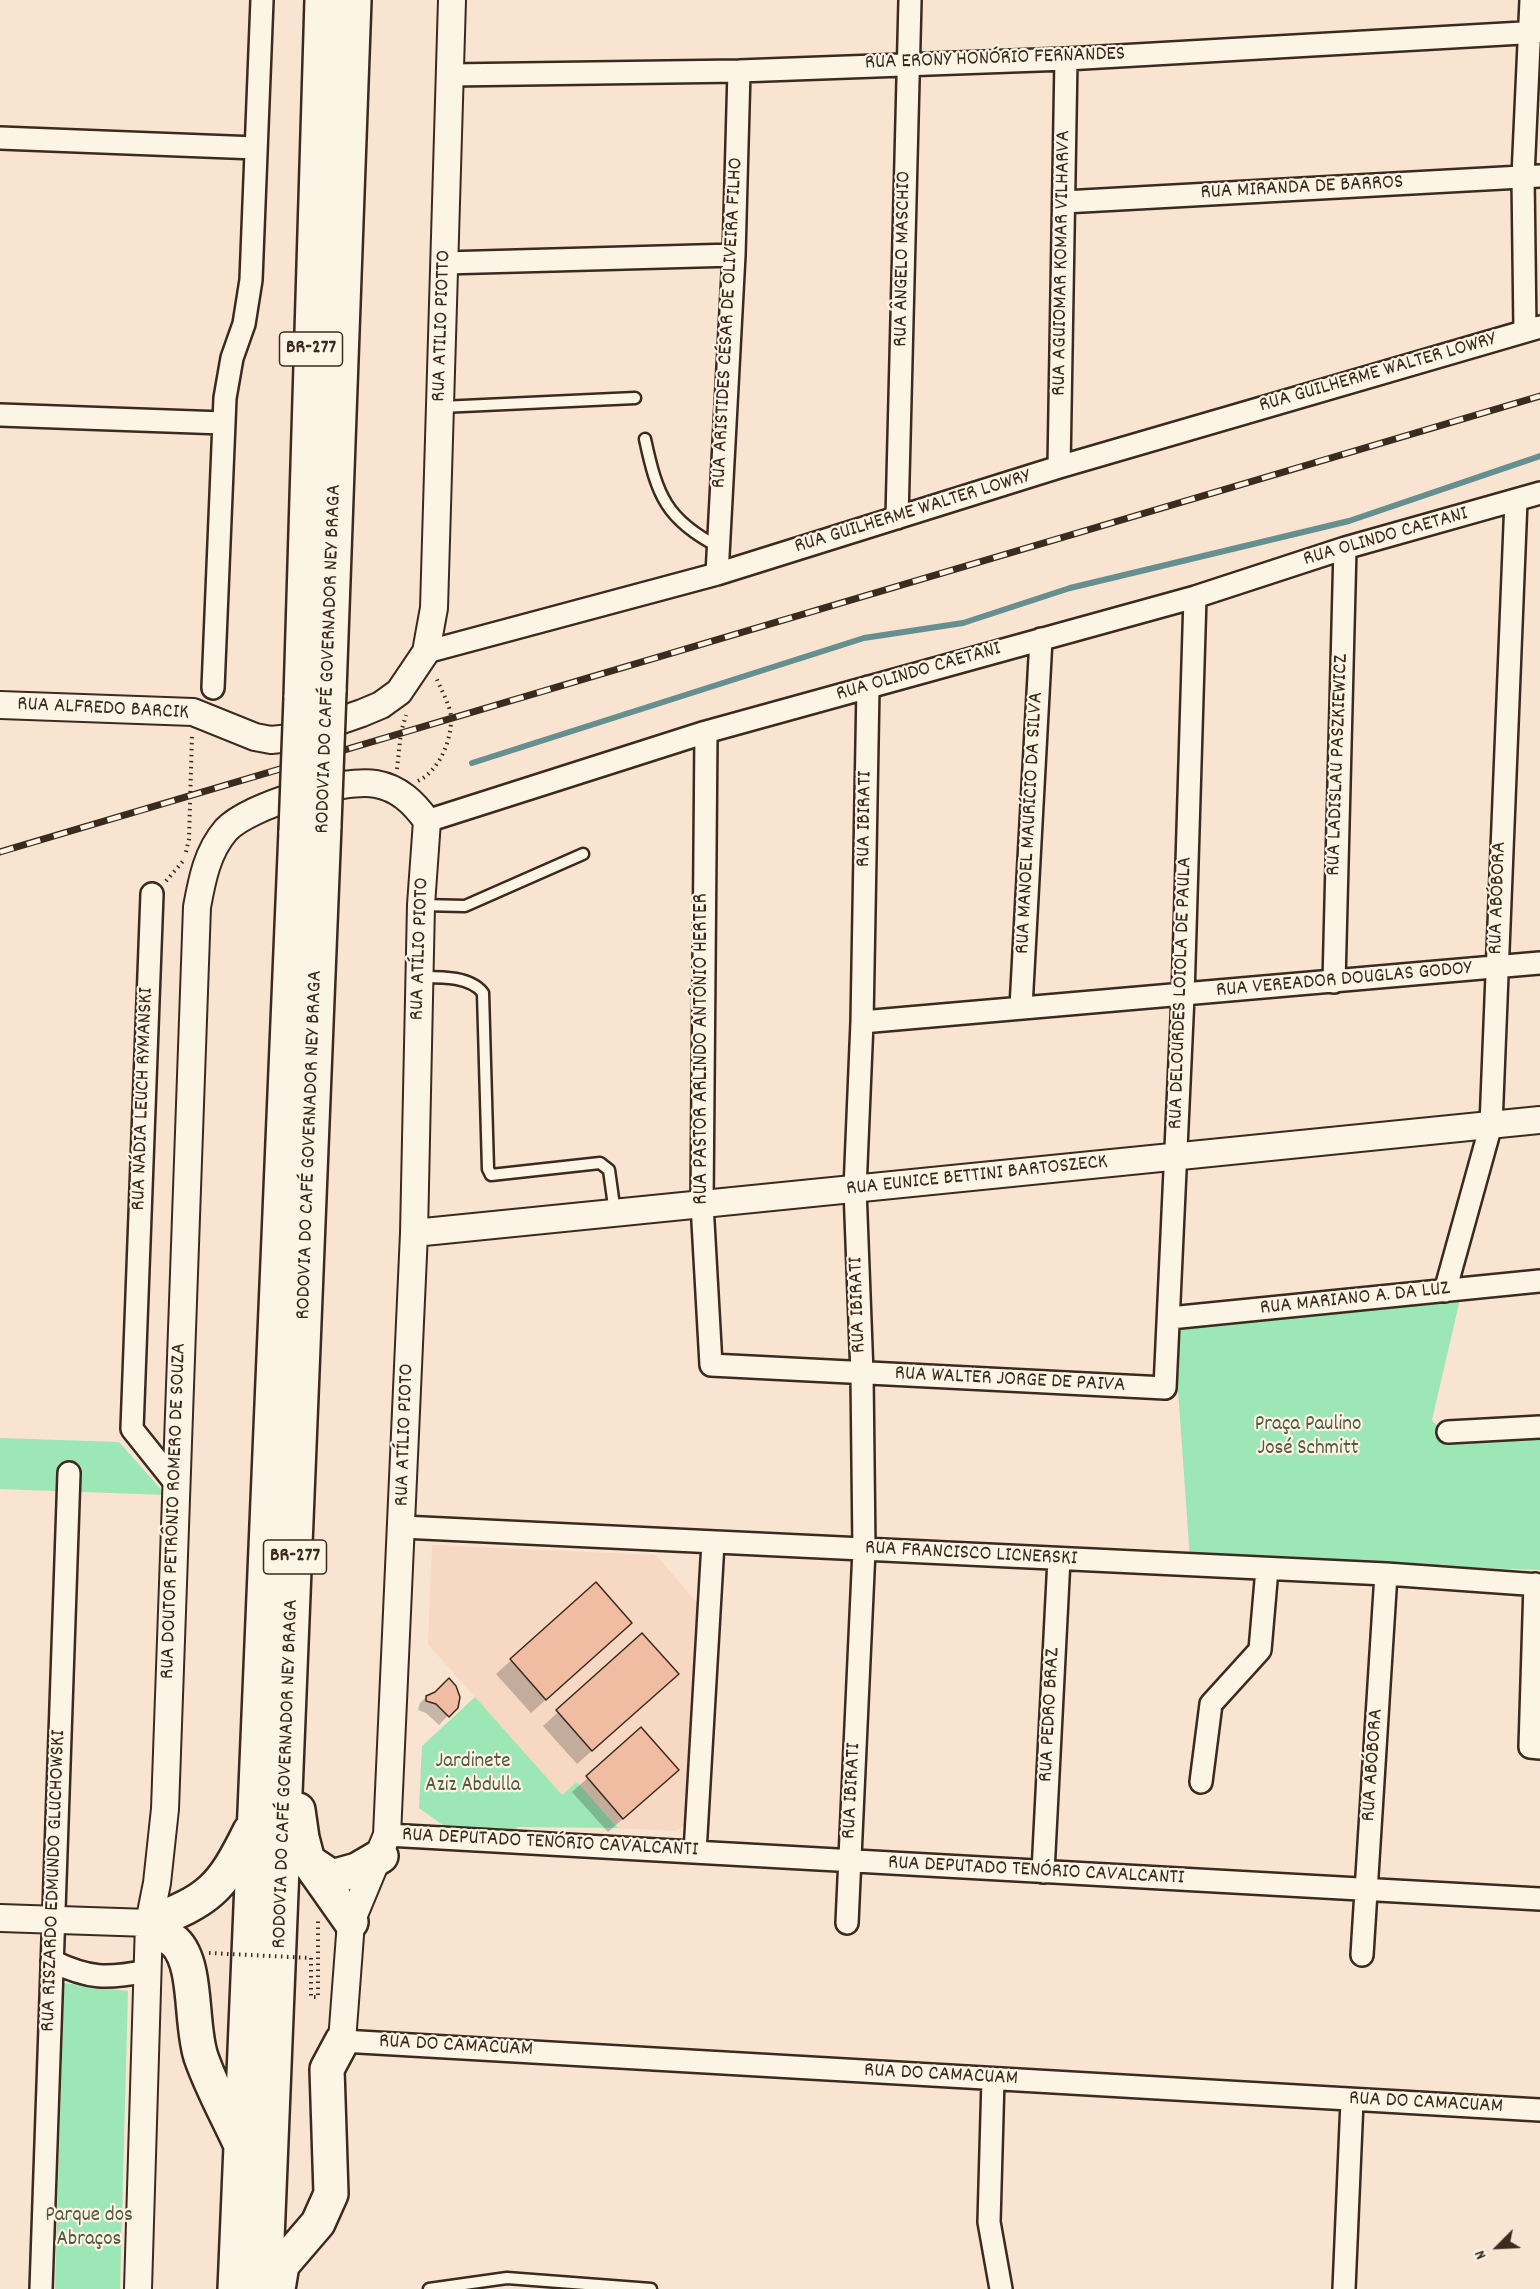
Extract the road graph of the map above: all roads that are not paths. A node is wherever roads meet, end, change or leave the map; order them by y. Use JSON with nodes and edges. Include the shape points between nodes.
{"nodes":[{"id":1,"x":262,"y":0,"type":"edge"},
{"id":2,"x":322,"y":0,"type":"edge"},
{"id":3,"x":354,"y":0,"type":"edge"},
{"id":4,"x":452,"y":0,"type":"edge"},
{"id":5,"x":910,"y":0,"type":"edge"},
{"id":6,"x":1531,"y":0,"type":"edge"},
{"id":7,"x":1535,"y":32,"type":"edge"},
{"id":8,"x":1066,"y":59,"type":"junction"},
{"id":9,"x":908,"y":64,"type":"junction"},
{"id":10,"x":739,"y":71,"type":"junction"},
{"id":11,"x":450,"y":75,"type":"junction"},
{"id":12,"x":0,"y":138,"type":"edge"},
{"id":13,"x":256,"y":148,"type":"junction"},
{"id":14,"x":1532,"y":176,"type":"edge"},
{"id":15,"x":1064,"y":202,"type":"junction"},
{"id":16,"x":734,"y":255,"type":"junction"},
{"id":17,"x":444,"y":263,"type":"junction"},
{"id":18,"x":1532,"y":329,"type":"edge"},
{"id":19,"x":635,"y":398,"type":"dead end"},
{"id":20,"x":440,"y":408,"type":"junction"},
{"id":21,"x":0,"y":416,"type":"edge"},
{"id":22,"x":223,"y":423,"type":"junction"},
{"id":23,"x":645,"y":439,"type":"dead end"},
{"id":24,"x":1059,"y":467,"type":"junction"},
{"id":25,"x":1540,"y":493,"type":"edge"},
{"id":26,"x":1516,"y":500,"type":"junction"},
{"id":27,"x":897,"y":518,"type":"junction"},
{"id":28,"x":719,"y":547,"type":"junction"},
{"id":29,"x":1345,"y":548,"type":"junction"},
{"id":30,"x":717,"y":574,"type":"junction"},
{"id":31,"x":1196,"y":597,"type":"junction"},
{"id":32,"x":1041,"y":639,"type":"junction"},
{"id":33,"x":426,"y":652,"type":"junction"},
{"id":34,"x":868,"y":687,"type":"junction"},
{"id":35,"x":213,"y":688,"type":"dead end"},
{"id":36,"x":314,"y":694,"type":"junction"},
{"id":37,"x":0,"y":705,"type":"edge"},
{"id":38,"x":706,"y":732,"type":"junction"},
{"id":39,"x":427,"y":821,"type":"junction"},
{"id":40,"x":310,"y":828,"type":"junction"},
{"id":41,"x":583,"y":854,"type":"dead end"},
{"id":42,"x":152,"y":894,"type":"road end"},
{"id":43,"x":421,"y":905,"type":"junction"},
{"id":44,"x":1540,"y":963,"type":"edge"},
{"id":45,"x":1497,"y":967,"type":"junction"},
{"id":46,"x":420,"y":977,"type":"junction"},
{"id":47,"x":1334,"y":982,"type":"junction"},
{"id":48,"x":1183,"y":996,"type":"junction"},
{"id":49,"x":1021,"y":1007,"type":"junction"},
{"id":50,"x":862,"y":1022,"type":"junction"},
{"id":51,"x":1540,"y":1120,"type":"edge"},
{"id":52,"x":1491,"y":1125,"type":"junction"},
{"id":53,"x":1175,"y":1157,"type":"junction"},
{"id":54,"x":855,"y":1189,"type":"junction"},
{"id":55,"x":702,"y":1204,"type":"junction"},
{"id":56,"x":615,"y":1213,"type":"junction"},
{"id":57,"x":414,"y":1233,"type":"junction"},
{"id":58,"x":1540,"y":1281,"type":"edge"},
{"id":59,"x":1445,"y":1291,"type":"junction"},
{"id":60,"x":1170,"y":1318,"type":"junction"},
{"id":61,"x":711,"y":1365,"type":"joint"},
{"id":62,"x":862,"y":1374,"type":"junction"},
{"id":63,"x":1165,"y":1388,"type":"joint"},
{"id":64,"x":1540,"y":1427,"type":"edge"},
{"id":65,"x":1448,"y":1432,"type":"dead end"},
{"id":66,"x":69,"y":1473,"type":"dead end"},
{"id":67,"x":176,"y":1484,"type":"junction"},
{"id":68,"x":402,"y":1527,"type":"junction"},
{"id":69,"x":713,"y":1543,"type":"junction"},
{"id":70,"x":864,"y":1550,"type":"junction"},
{"id":71,"x":1059,"y":1559,"type":"junction"},
{"id":72,"x":1267,"y":1569,"type":"junction"},
{"id":73,"x":1386,"y":1574,"type":"junction"},
{"id":74,"x":1537,"y":1585,"type":"edge"},
{"id":75,"x":289,"y":1735,"type":"junction"},
{"id":76,"x":1535,"y":1748,"type":"edge"},
{"id":77,"x":1202,"y":1782,"type":"dead end"},
{"id":78,"x":255,"y":1821,"type":"junction"},
{"id":79,"x":384,"y":1846,"type":"junction"},
{"id":80,"x":696,"y":1852,"type":"junction"},
{"id":81,"x":309,"y":1861,"type":"junction"},
{"id":82,"x":849,"y":1861,"type":"junction"},
{"id":83,"x":1042,"y":1872,"type":"junction"},
{"id":84,"x":1366,"y":1891,"type":"junction"},
{"id":85,"x":1540,"y":1899,"type":"edge"},
{"id":86,"x":0,"y":1918,"type":"edge"},
{"id":87,"x":53,"y":1920,"type":"junction"},
{"id":88,"x":338,"y":1920,"type":"junction"},
{"id":89,"x":149,"y":1923,"type":"junction"},
{"id":90,"x":847,"y":1923,"type":"dead end"},
{"id":91,"x":1362,"y":1956,"type":"dead end"},
{"id":92,"x":52,"y":1960,"type":"junction"},
{"id":93,"x":147,"y":1971,"type":"junction"},
{"id":94,"x":342,"y":2040,"type":"junction"},
{"id":95,"x":993,"y":2079,"type":"junction"},
{"id":96,"x":1352,"y":2101,"type":"junction"},
{"id":97,"x":1540,"y":2110,"type":"edge"},
{"id":98,"x":241,"y":2144,"type":"junction"},
{"id":99,"x":41,"y":2289,"type":"edge"},
{"id":100,"x":138,"y":2289,"type":"edge"},
{"id":101,"x":236,"y":2289,"type":"edge"},
{"id":102,"x":265,"y":2289,"type":"edge"},
{"id":103,"x":278,"y":2289,"type":"edge"},
{"id":104,"x":429,"y":2289,"type":"edge"},
{"id":105,"x":651,"y":2289,"type":"edge"},
{"id":106,"x":1002,"y":2289,"type":"edge"},
{"id":107,"x":1344,"y":2289,"type":"edge"}],
"edges":[{"from":1,"to":13,"type":"street"},
{"from":2,"to":36,"type":"highway","name":"RODOVIA DO CAFÉ GOVERNADOR NEY BRAGA","number":"BR-277"},
{"from":3,"to":36,"type":"highway","name":"RODOVIA DO CAFÉ GOVERNADOR NEY BRAGA","number":"BR-277"},
{"from":4,"to":11,"type":"street","name":"RUA ATILIO PIOTTO"},
{"from":5,"to":9,"type":"street","name":"RUA ÂNGELO MASCHIO"},
{"from":6,"to":7,"type":"street"},
{"from":7,"to":8,"type":"street","name":"RUA ERONY HONÓRIO FERNANDES"},
{"from":7,"to":14,"type":"street"},
{"from":8,"to":9,"type":"street","name":"RUA ERONY HONÓRIO FERNANDES"},
{"from":8,"to":15,"type":"street","name":"RUA AGUIOMAR KOMAR VILHARVA"},
{"from":9,"to":10,"type":"street","name":"RUA ERONY HONÓRIO FERNANDES"},
{"from":9,"to":27,"type":"street","name":"RUA ÂNGELO MASCHIO"},
{"from":10,"to":11,"type":"street","name":"RUA ERONY HONÓRIO FERNANDES"},
{"from":10,"to":16,"type":"street","name":"RUA ARISTIDES CÉSAR DE OLIVEIRA FILHO"},
{"from":11,"to":17,"type":"street","name":"RUA ATILIO PIOTTO"},
{"from":12,"to":13,"type":"street"},
{"from":13,"to":22,"type":"street","via":[[248,305],[229,374]]},
{"from":14,"to":15,"type":"street","name":"RUA MIRANDA DE BARROS"},
{"from":14,"to":18,"type":"street"},
{"from":15,"to":24,"type":"street","name":"RUA AGUIOMAR KOMAR VILHARVA"},
{"from":16,"to":17,"type":"street"},
{"from":16,"to":28,"type":"street","name":"RUA ARISTIDES CÉSAR DE OLIVEIRA FILHO"},
{"from":17,"to":20,"type":"street","name":"RUA ATILIO PIOTTO"},
{"from":18,"to":24,"type":"street","name":"RUA GUILHERME WALTER LOWRY"},
{"from":19,"to":20,"type":"lane"},
{"from":20,"to":33,"type":"street","name":"RUA ATILIO PIOTTO","via":[[434,608]]},
{"from":21,"to":22,"type":"street"},
{"from":22,"to":35,"type":"street"},
{"from":23,"to":28,"type":"lane","via":[[653,478],[672,513],[691,532]]},
{"from":24,"to":27,"type":"street","name":"RUA GUILHERME WALTER LOWRY"},
{"from":25,"to":26,"type":"street","name":"RUA OLINDO CAETANI"},
{"from":26,"to":29,"type":"street","name":"RUA OLINDO CAETANI"},
{"from":26,"to":45,"type":"street","name":"RUA ABÓBORA"},
{"from":27,"to":30,"type":"street","name":"RUA GUILHERME WALTER LOWRY"},
{"from":28,"to":30,"type":"street","name":"RUA ARISTIDES CÉSAR DE OLIVEIRA FILHO"},
{"from":29,"to":31,"type":"street","name":"RUA OLINDO CAETANI"},
{"from":29,"to":47,"type":"street","name":"RUA LADISLAU PASZKIEWICZ"},
{"from":30,"to":33,"type":"street","name":"RUA GUILHERME WALTER LOWRY"},
{"from":31,"to":32,"type":"street","name":"RUA OLINDO CAETANI"},
{"from":31,"to":48,"type":"street","name":"RUA DELOURDES LOIOLA DE PAULA"},
{"from":32,"to":34,"type":"street","name":"RUA OLINDO CAETANI"},
{"from":32,"to":49,"type":"street","name":"RUA MANOEL MAURÍCIO DA SILVA"},
{"from":33,"to":37,"type":"street","name":"RUA ALFREDO BARCIK","via":[[399,692],[381,705],[281,739],[255,738],[193,712]]},
{"from":34,"to":38,"type":"street","name":"RUA OLINDO CAETANI"},
{"from":34,"to":50,"type":"street","name":"RUA IBIRATI"},
{"from":36,"to":40,"type":"highway","name":"RODOVIA DO CAFÉ GOVERNADOR NEY BRAGA","number":"BR-277","bridge":true},
{"from":38,"to":39,"type":"street","name":"RUA OLINDO CAETANI"},
{"from":38,"to":55,"type":"street","name":"RUA PASTOR ARLINDO ANTÔNIO HERTER"},
{"from":39,"to":43,"type":"street","name":"RUA ATÍLIO PIOTO"},
{"from":39,"to":67,"type":"street","name":"RUA DOUTOR PETRÔNIO ROMERO DE SOUZA","via":[[417,807],[395,791],[362,782],[273,803],[241,818],[226,830],[212,851],[203,878],[194,939]]},
{"from":40,"to":75,"type":"highway","name":"RODOVIA DO CAFÉ GOVERNADOR NEY BRAGA","number":"BR-277"},
{"from":40,"to":78,"type":"highway","name":"RODOVIA DO CAFÉ GOVERNADOR NEY BRAGA","number":"BR-277"},
{"from":41,"to":43,"type":"lane","via":[[465,906]]},
{"from":42,"to":67,"type":"street","name":"RUA NÁDIA LEUCH RYMANSKI","via":[[132,1429]]},
{"from":43,"to":46,"type":"street","name":"RUA ATÍLIO PIOTO"},
{"from":44,"to":45,"type":"street","name":"RUA VEREADOR DOUGLAS GODOY"},
{"from":45,"to":47,"type":"street","name":"RUA VEREADOR DOUGLAS GODOY"},
{"from":45,"to":52,"type":"street","name":"RUA ABÓBORA"},
{"from":46,"to":56,"type":"lane","via":[[477,985],[483,993],[491,1175],[600,1163],[609,1170]]},
{"from":46,"to":57,"type":"street","name":"RUA ATÍLIO PIOTO"},
{"from":47,"to":48,"type":"street","name":"RUA VEREADOR DOUGLAS GODOY"},
{"from":48,"to":49,"type":"street","name":"RUA VEREADOR DOUGLAS GODOY"},
{"from":48,"to":53,"type":"street","name":"RUA DELOURDES LOIOLA DE PAULA"},
{"from":49,"to":50,"type":"street","name":"RUA VEREADOR DOUGLAS GODOY"},
{"from":50,"to":54,"type":"street","name":"RUA IBIRATI"},
{"from":51,"to":52,"type":"street","name":"RUA EUNICE BETTINI BARTOSZECK"},
{"from":52,"to":53,"type":"street","name":"RUA EUNICE BETTINI BARTOSZECK"},
{"from":52,"to":59,"type":"street","name":"RUA ABÓBORA"},
{"from":53,"to":54,"type":"street","name":"RUA EUNICE BETTINI BARTOSZECK"},
{"from":53,"to":60,"type":"street","name":"RUA DELOURDES LOIOLA DE PAULA"},
{"from":54,"to":55,"type":"street","name":"RUA EUNICE BETTINI BARTOSZECK"},
{"from":54,"to":62,"type":"street","name":"RUA IBIRATI"},
{"from":55,"to":56,"type":"street","name":"RUA EUNICE BETTINI BARTOSZECK"},
{"from":55,"to":61,"type":"street","name":"RUA PASTOR ARLINDO ANTÔNIO HERTER"},
{"from":56,"to":57,"type":"street","name":"RUA EUNICE BETTINI BARTOSZECK"},
{"from":57,"to":68,"type":"street","name":"RUA ATÍLIO PIOTO"},
{"from":58,"to":59,"type":"street","name":"RUA MARIANO A. DA LUZ"},
{"from":59,"to":60,"type":"street","name":"RUA MARIANO A. DA LUZ"},
{"from":60,"to":63,"type":"street","name":"RUA DELOURDES LOIOLA DE PAULA"},
{"from":61,"to":62,"type":"street","name":"RUA WALTER JORGE DE PAIVA"},
{"from":62,"to":63,"type":"street","name":"RUA WALTER JORGE DE PAIVA"},
{"from":62,"to":70,"type":"street","name":"RUA IBIRATI"},
{"from":64,"to":65,"type":"street"},
{"from":66,"to":87,"type":"street","name":"RUA RISZARDO EDMUNDO GLUCHOWSKI"},
{"from":67,"to":89,"type":"street","name":"RUA DOUTOR PETRÔNIO ROMERO DE SOUZA","via":[[165,1809]]},
{"from":68,"to":69,"type":"street","name":"RUA FRANCISCO LICNERSKI"},
{"from":68,"to":79,"type":"street","name":"RUA ATÍLIO PIOTO"},
{"from":69,"to":70,"type":"street","name":"RUA FRANCISCO LICNERSKI"},
{"from":69,"to":80,"type":"street"},
{"from":70,"to":71,"type":"street","name":"RUA FRANCISCO LICNERSKI"},
{"from":70,"to":82,"type":"street","name":"RUA IBIRATI"},
{"from":71,"to":72,"type":"street","name":"RUA FRANCISCO LICNERSKI"},
{"from":71,"to":83,"type":"street","name":"RUA PEDRO BRAZ"},
{"from":72,"to":73,"type":"street","name":"RUA FRANCISCO LICNERSKI"},
{"from":72,"to":77,"type":"street","via":[[1260,1650],[1211,1704]]},
{"from":73,"to":74,"type":"street","name":"RUA FRANCISCO LICNERSKI"},
{"from":73,"to":84,"type":"street","name":"RUA ABÓBORA"},
{"from":74,"to":76,"type":"street"},
{"from":75,"to":81,"type":"highway","via":[[302,1839]]},
{"from":75,"to":102,"type":"highway","name":"RODOVIA DO CAFÉ GOVERNADOR NEY BRAGA","number":"BR-277"},
{"from":78,"to":89,"type":"highway","via":[[224,1880],[191,1907]]},
{"from":78,"to":98,"type":"highway","name":"RODOVIA DO CAFÉ GOVERNADOR NEY BRAGA","number":"BR-277"},
{"from":79,"to":80,"type":"street","name":"RUA DEPUTADO TENÓRIO CAVALCANTI"},
{"from":79,"to":81,"type":"highway","via":[[357,1870],[332,1877]]},
{"from":79,"to":88,"type":"street","name":"RUA ATÍLIO PIOTO"},
{"from":80,"to":82,"type":"street","name":"RUA DEPUTADO TENÓRIO CAVALCANTI"},
{"from":81,"to":88,"type":"highway"},
{"from":82,"to":83,"type":"street","name":"RUA DEPUTADO TENÓRIO CAVALCANTI"},
{"from":82,"to":90,"type":"street","name":"RUA IBIRATI"},
{"from":83,"to":84,"type":"street","name":"RUA DEPUTADO TENÓRIO CAVALCANTI"},
{"from":84,"to":85,"type":"street","name":"RUA DEPUTADO TENÓRIO CAVALCANTI"},
{"from":84,"to":91,"type":"street","name":"RUA ABÓBORA"},
{"from":86,"to":87,"type":"street"},
{"from":87,"to":89,"type":"street"},
{"from":87,"to":92,"type":"street","name":"RUA RISZARDO EDMUNDO GLUCHOWSKI"},
{"from":88,"to":94,"type":"street","name":"RUA ATÍLIO PIOTO"},
{"from":89,"to":93,"type":"street","name":"RUA DOUTOR PETRÔNIO ROMERO DE SOUZA"},
{"from":89,"to":98,"type":"highway","via":[[175,1943],[186,1959],[201,2058]]},
{"from":92,"to":93,"type":"street","via":[[85,1976],[100,1978]]},
{"from":92,"to":99,"type":"street","name":"RUA RISZARDO EDMUNDO GLUCHOWSKI"},
{"from":93,"to":100,"type":"street","name":"RUA DOUTOR PETRÔNIO ROMERO DE SOUZA"},
{"from":94,"to":95,"type":"street","name":"RUA DO CAMACUAM"},
{"from":94,"to":103,"type":"highway","via":[[327,2069],[331,2194],[318,2223],[282,2265]]},
{"from":95,"to":96,"type":"street","name":"RUA DO CAMACUAM"},
{"from":95,"to":106,"type":"street","via":[[989,2222]]},
{"from":96,"to":97,"type":"street","name":"RUA DO CAMACUAM"},
{"from":96,"to":107,"type":"street"},
{"from":98,"to":101,"type":"highway","name":"RODOVIA DO CAFÉ GOVERNADOR NEY BRAGA","number":"BR-277"},
{"from":104,"to":105,"type":"lane","via":[[507,2278]]}]}
